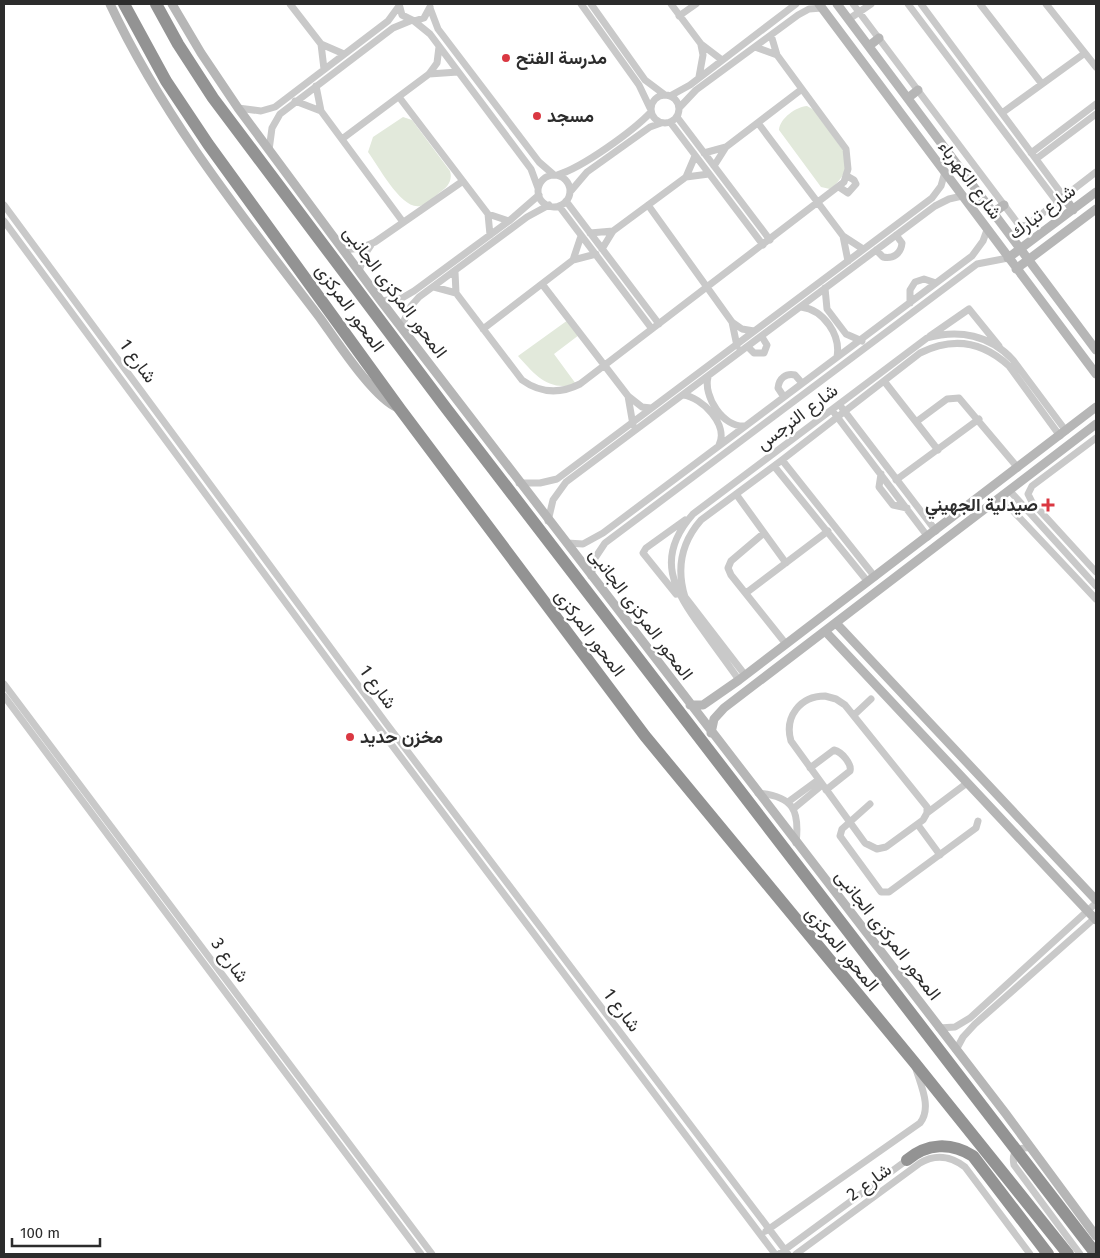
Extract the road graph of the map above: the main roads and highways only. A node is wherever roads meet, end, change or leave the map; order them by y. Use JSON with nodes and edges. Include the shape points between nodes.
{"nodes":[{"id":1,"x":124,"y":4,"type":"edge"},
{"id":2,"x":156,"y":4,"type":"edge"},
{"id":3,"x":456,"y":400,"type":"road end"},
{"id":4,"x":446,"y":408,"type":"junction"},
{"id":5,"x":907,"y":1160,"type":"road end"},
{"id":6,"x":1048,"y":1254,"type":"edge"},
{"id":7,"x":1068,"y":1254,"type":"edge"},
{"id":8,"x":1096,"y":1254,"type":"edge"}],
"edges":[{"from":1,"to":7,"type":"highway","name":"المحور المركزى","via":[[166,81],[208,144],[400,408],[682,783],[914,1062]]},
{"from":2,"to":4,"type":"highway","name":"المحور المركزى","via":[[214,98]]},
{"from":3,"to":4,"type":"highway"},
{"from":4,"to":8,"type":"highway","name":"المحور المركزى"},
{"from":5,"to":6,"type":"highway","via":[[917,1152],[936,1146],[949,1146],[968,1153],[978,1161]]}]}
